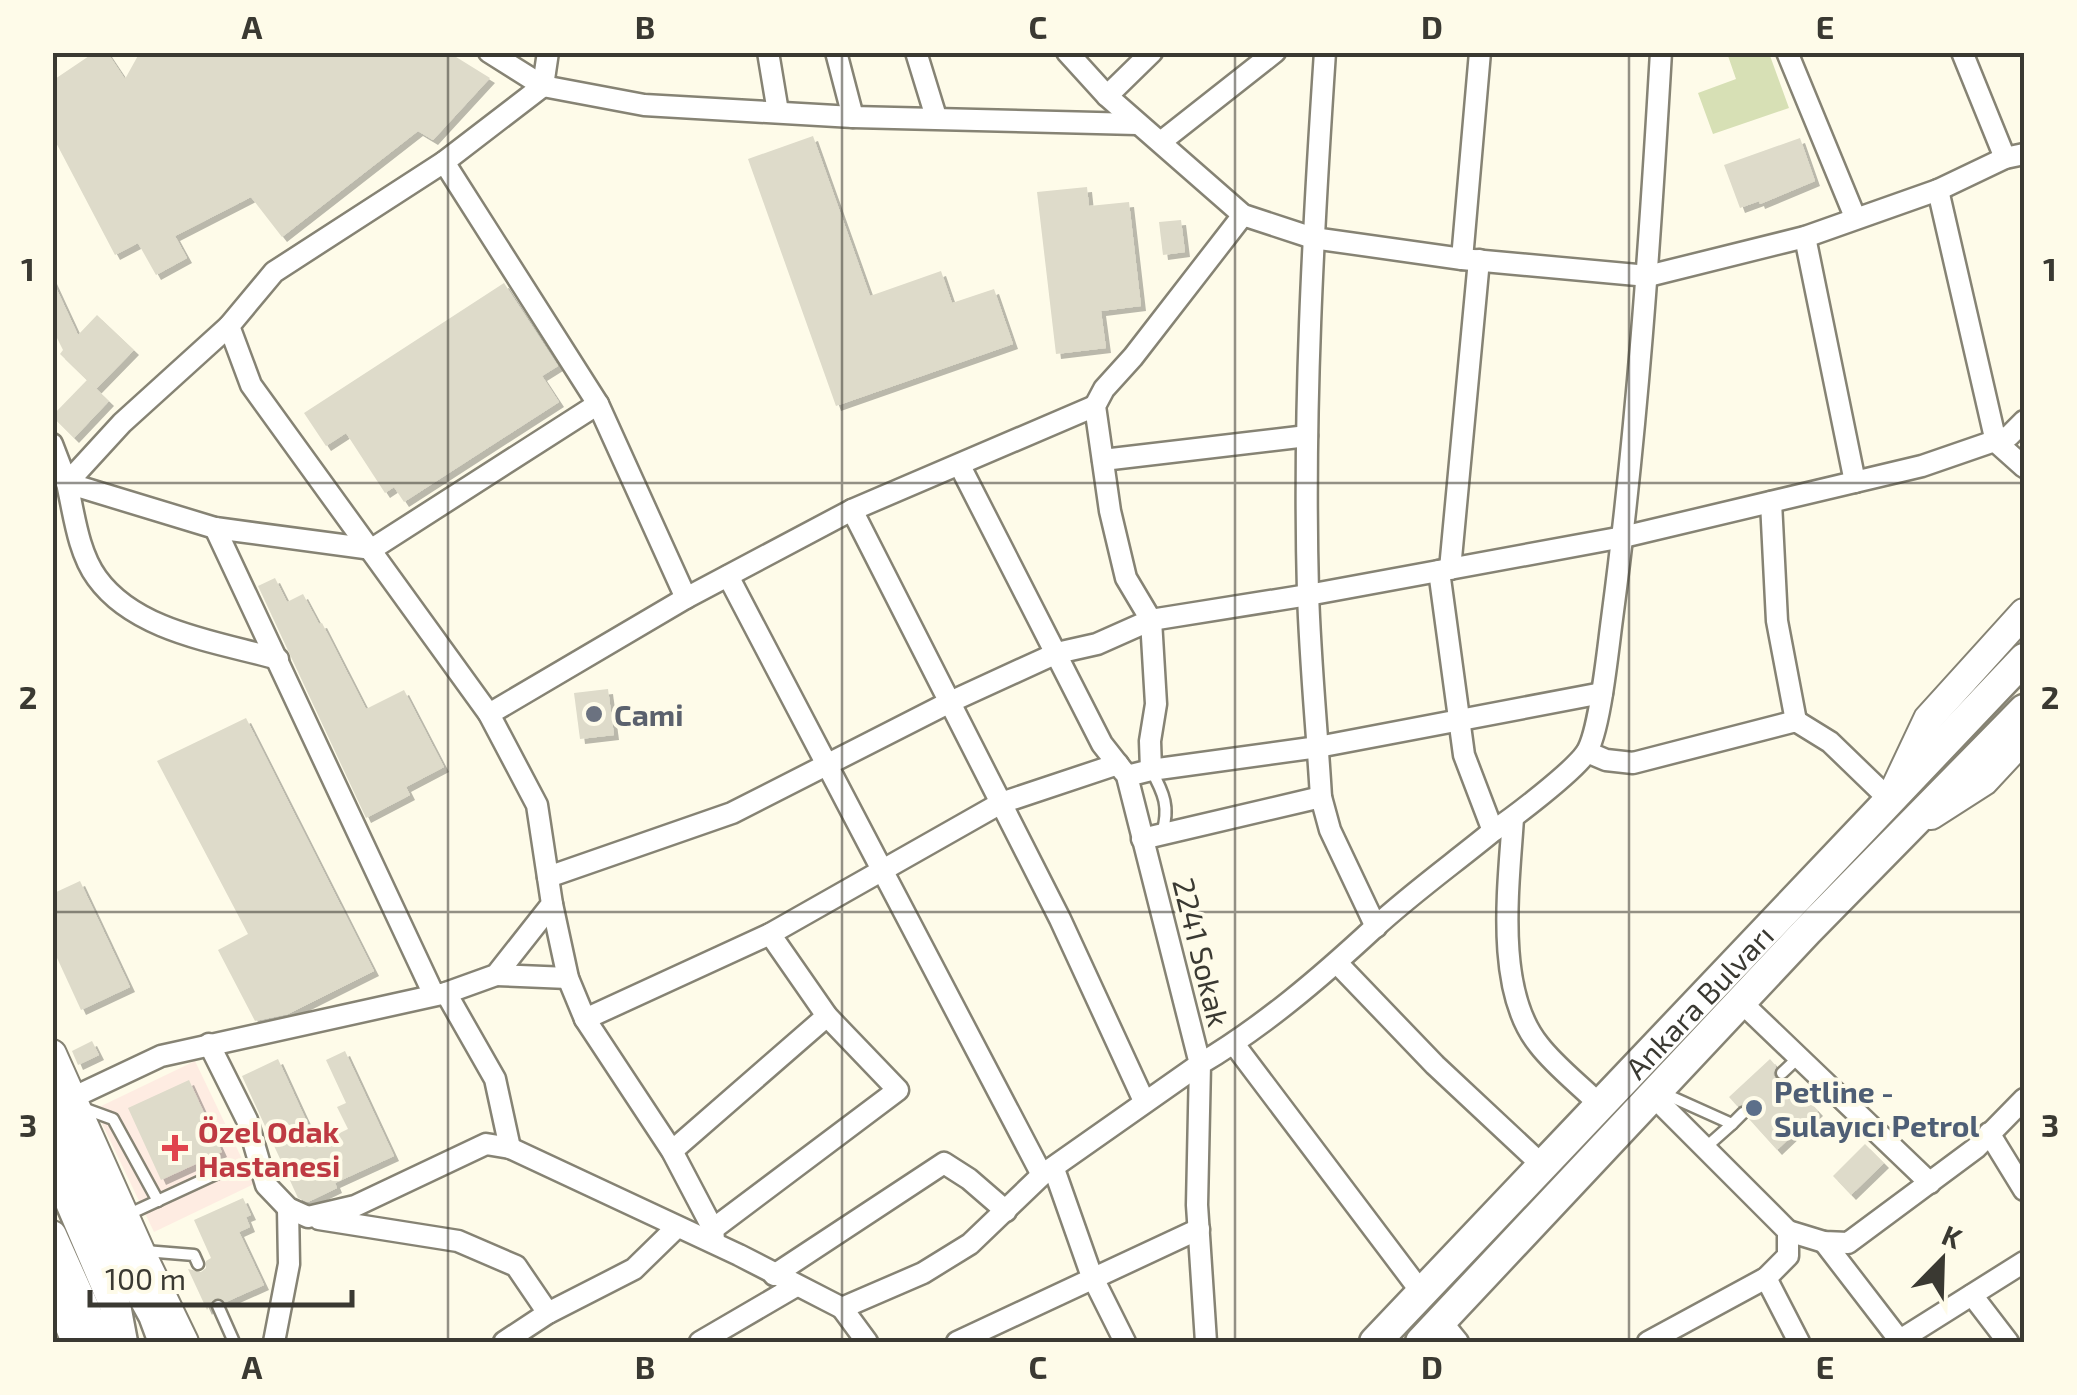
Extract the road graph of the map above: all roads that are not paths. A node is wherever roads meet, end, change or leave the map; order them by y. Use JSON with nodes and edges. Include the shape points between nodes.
{"nodes":[{"id":1,"x":489,"y":52,"type":"edge"},
{"id":2,"x":548,"y":52,"type":"edge"},
{"id":3,"x":768,"y":52,"type":"edge"},
{"id":4,"x":836,"y":52,"type":"edge"},
{"id":5,"x":916,"y":52,"type":"edge"},
{"id":6,"x":1067,"y":52,"type":"edge"},
{"id":7,"x":1152,"y":52,"type":"edge"},
{"id":8,"x":1276,"y":52,"type":"edge"},
{"id":9,"x":1325,"y":52,"type":"edge"},
{"id":10,"x":1480,"y":52,"type":"edge"},
{"id":11,"x":1661,"y":52,"type":"edge"},
{"id":12,"x":1787,"y":52,"type":"edge"},
{"id":13,"x":1962,"y":52,"type":"edge"},
{"id":14,"x":543,"y":86,"type":"junction"},
{"id":15,"x":1107,"y":96,"type":"junction"},
{"id":16,"x":778,"y":112,"type":"junction"},
{"id":17,"x":853,"y":117,"type":"junction"},
{"id":18,"x":936,"y":118,"type":"junction"},
{"id":19,"x":1137,"y":124,"type":"junction"},
{"id":20,"x":1162,"y":141,"type":"junction"},
{"id":21,"x":2014,"y":156,"type":"edge"},
{"id":22,"x":444,"y":162,"type":"junction"},
{"id":23,"x":1938,"y":190,"type":"junction"},
{"id":24,"x":1243,"y":214,"type":"junction"},
{"id":25,"x":1855,"y":218,"type":"junction"},
{"id":26,"x":1313,"y":238,"type":"junction"},
{"id":27,"x":1805,"y":238,"type":"junction"},
{"id":28,"x":1471,"y":259,"type":"junction"},
{"id":29,"x":1648,"y":276,"type":"junction"},
{"id":30,"x":230,"y":326,"type":"junction"},
{"id":31,"x":598,"y":404,"type":"junction"},
{"id":32,"x":1095,"y":406,"type":"junction"},
{"id":33,"x":2024,"y":421,"type":"edge"},
{"id":34,"x":1306,"y":436,"type":"junction"},
{"id":35,"x":1996,"y":442,"type":"junction"},
{"id":36,"x":52,"y":444,"type":"edge"},
{"id":37,"x":1103,"y":460,"type":"junction"},
{"id":38,"x":960,"y":466,"type":"junction"},
{"id":39,"x":2024,"y":467,"type":"edge"},
{"id":40,"x":1855,"y":482,"type":"junction"},
{"id":41,"x":67,"y":483,"type":"junction"},
{"id":42,"x":1771,"y":502,"type":"junction"},
{"id":43,"x":852,"y":510,"type":"junction"},
{"id":44,"x":215,"y":528,"type":"junction"},
{"id":45,"x":1623,"y":537,"type":"junction"},
{"id":46,"x":372,"y":549,"type":"junction"},
{"id":47,"x":1444,"y":570,"type":"junction"},
{"id":48,"x":728,"y":576,"type":"junction"},
{"id":49,"x":1308,"y":595,"type":"junction"},
{"id":50,"x":686,"y":598,"type":"junction"},
{"id":51,"x":2024,"y":613,"type":"edge"},
{"id":52,"x":1150,"y":620,"type":"junction"},
{"id":53,"x":1057,"y":653,"type":"junction"},
{"id":54,"x":278,"y":659,"type":"junction"},
{"id":55,"x":2024,"y":659,"type":"edge"},
{"id":56,"x":1602,"y":694,"type":"junction"},
{"id":57,"x":950,"y":702,"type":"junction"},
{"id":58,"x":2024,"y":710,"type":"edge"},
{"id":59,"x":489,"y":714,"type":"junction"},
{"id":60,"x":1796,"y":720,"type":"junction"},
{"id":61,"x":1461,"y":722,"type":"junction"},
{"id":62,"x":2022,"y":746,"type":"edge"},
{"id":63,"x":1318,"y":747,"type":"junction"},
{"id":64,"x":1586,"y":752,"type":"junction"},
{"id":65,"x":828,"y":766,"type":"junction"},
{"id":66,"x":1123,"y":770,"type":"junction"},
{"id":67,"x":1151,"y":770,"type":"junction"},
{"id":68,"x":1321,"y":798,"type":"junction"},
{"id":69,"x":1890,"y":800,"type":"junction"},
{"id":70,"x":1001,"y":804,"type":"junction"},
{"id":71,"x":1513,"y":818,"type":"junction"},
{"id":72,"x":1909,"y":829,"type":"junction"},
{"id":73,"x":1493,"y":831,"type":"junction"},
{"id":74,"x":1152,"y":837,"type":"junction"},
{"id":75,"x":884,"y":869,"type":"junction"},
{"id":76,"x":548,"y":878,"type":"junction"},
{"id":77,"x":552,"y":904,"type":"junction"},
{"id":78,"x":1376,"y":927,"type":"junction"},
{"id":79,"x":770,"y":934,"type":"junction"},
{"id":80,"x":1338,"y":964,"type":"junction"},
{"id":81,"x":496,"y":975,"type":"junction"},
{"id":82,"x":568,"y":978,"type":"junction"},
{"id":83,"x":440,"y":994,"type":"junction"},
{"id":84,"x":1741,"y":1002,"type":"junction"},
{"id":85,"x":827,"y":1016,"type":"junction"},
{"id":86,"x":585,"y":1019,"type":"junction"},
{"id":87,"x":209,"y":1044,"type":"junction"},
{"id":88,"x":1234,"y":1044,"type":"junction"},
{"id":89,"x":52,"y":1054,"type":"edge"},
{"id":90,"x":1799,"y":1056,"type":"junction"},
{"id":91,"x":1200,"y":1064,"type":"junction"},
{"id":92,"x":1782,"y":1073,"type":"dead end"},
{"id":93,"x":1655,"y":1093,"type":"junction"},
{"id":94,"x":2024,"y":1099,"type":"edge"},
{"id":95,"x":1144,"y":1101,"type":"junction"},
{"id":96,"x":67,"y":1103,"type":"edge"},
{"id":97,"x":1600,"y":1105,"type":"junction"},
{"id":98,"x":1743,"y":1113,"type":"dead end"},
{"id":99,"x":1732,"y":1124,"type":"junction"},
{"id":100,"x":1990,"y":1132,"type":"junction"},
{"id":101,"x":510,"y":1148,"type":"junction"},
{"id":102,"x":1705,"y":1148,"type":"junction"},
{"id":103,"x":672,"y":1151,"type":"junction"},
{"id":104,"x":52,"y":1158,"type":"edge"},
{"id":105,"x":1542,"y":1165,"type":"junction"},
{"id":106,"x":231,"y":1167,"type":"dead end"},
{"id":107,"x":1048,"y":1172,"type":"junction"},
{"id":108,"x":1930,"y":1182,"type":"junction"},
{"id":109,"x":2024,"y":1190,"type":"edge"},
{"id":110,"x":158,"y":1201,"type":"junction"},
{"id":111,"x":1006,"y":1211,"type":"junction"},
{"id":112,"x":298,"y":1213,"type":"junction"},
{"id":113,"x":124,"y":1217,"type":"junction"},
{"id":114,"x":677,"y":1226,"type":"junction"},
{"id":115,"x":1199,"y":1229,"type":"junction"},
{"id":116,"x":1788,"y":1231,"type":"junction"},
{"id":117,"x":52,"y":1235,"type":"edge"},
{"id":118,"x":714,"y":1236,"type":"junction"},
{"id":119,"x":1824,"y":1242,"type":"junction"},
{"id":120,"x":2024,"y":1262,"type":"edge"},
{"id":121,"x":198,"y":1264,"type":"dead end"},
{"id":122,"x":141,"y":1266,"type":"junction"},
{"id":123,"x":774,"y":1276,"type":"junction"},
{"id":124,"x":1766,"y":1278,"type":"junction"},
{"id":125,"x":1094,"y":1280,"type":"junction"},
{"id":126,"x":796,"y":1286,"type":"junction"},
{"id":127,"x":54,"y":1290,"type":"edge"},
{"id":128,"x":1422,"y":1293,"type":"junction"},
{"id":129,"x":1972,"y":1295,"type":"junction"},
{"id":130,"x":115,"y":1305,"type":"junction"},
{"id":131,"x":218,"y":1306,"type":"dead end"},
{"id":132,"x":842,"y":1308,"type":"junction"},
{"id":133,"x":548,"y":1313,"type":"junction"},
{"id":134,"x":156,"y":1333,"type":"edge"},
{"id":135,"x":1440,"y":1335,"type":"edge"},
{"id":136,"x":76,"y":1342,"type":"edge"},
{"id":137,"x":100,"y":1342,"type":"edge"},
{"id":138,"x":122,"y":1342,"type":"edge"},
{"id":139,"x":131,"y":1342,"type":"edge"},
{"id":140,"x":184,"y":1342,"type":"edge"},
{"id":141,"x":234,"y":1342,"type":"edge"},
{"id":142,"x":274,"y":1342,"type":"edge"},
{"id":143,"x":504,"y":1342,"type":"edge"},
{"id":144,"x":700,"y":1342,"type":"edge"},
{"id":145,"x":867,"y":1342,"type":"edge"},
{"id":146,"x":957,"y":1342,"type":"edge"},
{"id":147,"x":1124,"y":1342,"type":"edge"},
{"id":148,"x":1206,"y":1342,"type":"edge"},
{"id":149,"x":1375,"y":1342,"type":"edge"},
{"id":150,"x":1648,"y":1342,"type":"edge"},
{"id":151,"x":1799,"y":1342,"type":"edge"},
{"id":152,"x":1900,"y":1342,"type":"edge"},
{"id":153,"x":2008,"y":1342,"type":"edge"}],
"edges":[{"from":1,"to":14,"type":"street"},
{"from":2,"to":14,"type":"street"},
{"from":3,"to":16,"type":"street"},
{"from":4,"to":17,"type":"street"},
{"from":5,"to":18,"type":"street"},
{"from":6,"to":15,"type":"street"},
{"from":7,"to":15,"type":"street"},
{"from":8,"to":20,"type":"street"},
{"from":9,"to":26,"type":"street"},
{"from":10,"to":28,"type":"street"},
{"from":11,"to":29,"type":"street"},
{"from":12,"to":25,"type":"street"},
{"from":13,"to":21,"type":"street"},
{"from":14,"to":16,"type":"street","via":[[644,105]]},
{"from":14,"to":22,"type":"street"},
{"from":15,"to":19,"type":"street"},
{"from":16,"to":17,"type":"street"},
{"from":17,"to":18,"type":"street"},
{"from":18,"to":19,"type":"street"},
{"from":19,"to":20,"type":"street"},
{"from":20,"to":24,"type":"street"},
{"from":21,"to":23,"type":"street"},
{"from":22,"to":30,"type":"street","via":[[274,272]]},
{"from":22,"to":31,"type":"street"},
{"from":23,"to":25,"type":"street"},
{"from":23,"to":35,"type":"street"},
{"from":24,"to":26,"type":"street"},
{"from":24,"to":32,"type":"street"},
{"from":25,"to":27,"type":"street"},
{"from":26,"to":28,"type":"street"},
{"from":26,"to":34,"type":"street"},
{"from":27,"to":29,"type":"street"},
{"from":27,"to":40,"type":"street"},
{"from":28,"to":29,"type":"street"},
{"from":28,"to":47,"type":"street"},
{"from":29,"to":45,"type":"street"},
{"from":30,"to":41,"type":"street","via":[[122,423]]},
{"from":30,"to":46,"type":"street","via":[[251,385]]},
{"from":31,"to":46,"type":"street"},
{"from":31,"to":50,"type":"street"},
{"from":32,"to":37,"type":"street"},
{"from":32,"to":38,"type":"street"},
{"from":33,"to":35,"type":"street"},
{"from":34,"to":37,"type":"street"},
{"from":34,"to":49,"type":"street"},
{"from":35,"to":39,"type":"street"},
{"from":35,"to":40,"type":"street"},
{"from":36,"to":41,"type":"street"},
{"from":37,"to":52,"type":"street","via":[[1126,578]]},
{"from":38,"to":43,"type":"street"},
{"from":38,"to":53,"type":"street","name":"2241 Sokak"},
{"from":40,"to":42,"type":"street"},
{"from":41,"to":44,"type":"street"},
{"from":41,"to":54,"type":"street","via":[[96,578],[126,608],[176,631]]},
{"from":42,"to":45,"type":"street"},
{"from":42,"to":60,"type":"street","via":[[1777,621]]},
{"from":43,"to":48,"type":"street"},
{"from":43,"to":57,"type":"street"},
{"from":44,"to":46,"type":"street"},
{"from":44,"to":54,"type":"street"},
{"from":45,"to":47,"type":"street"},
{"from":45,"to":56,"type":"street"},
{"from":46,"to":59,"type":"street"},
{"from":47,"to":49,"type":"street"},
{"from":47,"to":61,"type":"street","via":[[1448,654]]},
{"from":48,"to":50,"type":"street"},
{"from":48,"to":65,"type":"street"},
{"from":49,"to":52,"type":"street"},
{"from":49,"to":63,"type":"street"},
{"from":50,"to":59,"type":"street"},
{"from":51,"to":69,"type":"main road","via":[[1928,720]]},
{"from":52,"to":53,"type":"street"},
{"from":52,"to":67,"type":"street","via":[[1156,704]]},
{"from":53,"to":57,"type":"street"},
{"from":53,"to":66,"type":"street","name":"2241 Sokak","via":[[1102,744]]},
{"from":54,"to":83,"type":"street"},
{"from":55,"to":69,"type":"main road","name":"Ankara Bulvarı"},
{"from":56,"to":61,"type":"street"},
{"from":56,"to":64,"type":"street"},
{"from":57,"to":65,"type":"street"},
{"from":57,"to":70,"type":"street"},
{"from":58,"to":72,"type":"main road","name":"Ankara Bulvarı"},
{"from":59,"to":76,"type":"street","via":[[537,805]]},
{"from":60,"to":64,"type":"street","via":[[1633,763]]},
{"from":60,"to":69,"type":"street","via":[[1830,742]]},
{"from":61,"to":63,"type":"street"},
{"from":61,"to":73,"type":"street","via":[[1464,755]]},
{"from":62,"to":72,"type":"main road","via":[[1984,781]]},
{"from":63,"to":67,"type":"street"},
{"from":63,"to":68,"type":"street"},
{"from":64,"to":71,"type":"street"},
{"from":65,"to":75,"type":"street"},
{"from":65,"to":76,"type":"street","via":[[732,813]]},
{"from":66,"to":67,"type":"street"},
{"from":66,"to":70,"type":"street"},
{"from":66,"to":74,"type":"street","name":"2241 Sokak"},
{"from":67,"to":74,"type":"lane","via":[[1168,814]]},
{"from":68,"to":74,"type":"street"},
{"from":68,"to":78,"type":"street"},
{"from":69,"to":97,"type":"main road","name":"Ankara Bulvarı"},
{"from":70,"to":75,"type":"street"},
{"from":70,"to":95,"type":"street"},
{"from":71,"to":73,"type":"street"},
{"from":71,"to":97,"type":"street","via":[[1509,967],[1523,1017],[1537,1044]]},
{"from":72,"to":84,"type":"main road","name":"Ankara Bulvarı"},
{"from":73,"to":78,"type":"street"},
{"from":74,"to":91,"type":"street","name":"2241 Sokak"},
{"from":75,"to":79,"type":"street"},
{"from":75,"to":107,"type":"street"},
{"from":76,"to":77,"type":"street"},
{"from":77,"to":81,"type":"street"},
{"from":77,"to":82,"type":"street"},
{"from":78,"to":80,"type":"street"},
{"from":79,"to":85,"type":"street"},
{"from":79,"to":86,"type":"street"},
{"from":80,"to":88,"type":"street"},
{"from":80,"to":105,"type":"street"},
{"from":81,"to":82,"type":"street"},
{"from":81,"to":83,"type":"street"},
{"from":82,"to":86,"type":"street"},
{"from":83,"to":87,"type":"street"},
{"from":83,"to":101,"type":"street","via":[[496,1080]]},
{"from":84,"to":90,"type":"street"},
{"from":84,"to":93,"type":"main road","name":"Ankara Bulvarı"},
{"from":85,"to":103,"type":"street"},
{"from":85,"to":118,"type":"street","via":[[898,1090]]},
{"from":86,"to":103,"type":"street"},
{"from":87,"to":96,"type":"street","via":[[161,1056]]},
{"from":87,"to":112,"type":"street","via":[[247,1120],[266,1184]]},
{"from":88,"to":91,"type":"street"},
{"from":88,"to":128,"type":"street"},
{"from":89,"to":96,"type":"main road"},
{"from":90,"to":92,"type":"lane"},
{"from":90,"to":108,"type":"street"},
{"from":91,"to":95,"type":"street","name":"2241 Sokak"},
{"from":91,"to":115,"type":"street"},
{"from":93,"to":99,"type":"lane"},
{"from":93,"to":102,"type":"street"},
{"from":93,"to":135,"type":"main road","name":"Ankara Bulvarı"},
{"from":94,"to":100,"type":"street"},
{"from":95,"to":107,"type":"street","name":"2241 Sokak"},
{"from":96,"to":110,"type":"lane","via":[[114,1119]]},
{"from":96,"to":113,"type":"main road"},
{"from":96,"to":122,"type":"main road"},
{"from":97,"to":105,"type":"main road","name":"Ankara Bulvarı"},
{"from":98,"to":99,"type":"lane"},
{"from":99,"to":102,"type":"lane"},
{"from":100,"to":108,"type":"street"},
{"from":100,"to":109,"type":"street"},
{"from":101,"to":112,"type":"street","via":[[486,1144],[355,1206]]},
{"from":101,"to":114,"type":"street"},
{"from":102,"to":116,"type":"street"},
{"from":103,"to":118,"type":"street"},
{"from":104,"to":130,"type":"main road"},
{"from":105,"to":128,"type":"main road","name":"Ankara Bulvarı"},
{"from":106,"to":110,"type":"lane"},
{"from":107,"to":111,"type":"street","name":"2241 Sokak"},
{"from":107,"to":125,"type":"street"},
{"from":108,"to":119,"type":"street","via":[[1848,1243]]},
{"from":110,"to":113,"type":"lane"},
{"from":111,"to":123,"type":"street","via":[[944,1164]]},
{"from":111,"to":132,"type":"street","name":"2241 Sokak","via":[[970,1244],[923,1272]]},
{"from":112,"to":133,"type":"street","via":[[458,1241],[516,1266]]},
{"from":112,"to":142,"type":"street"},
{"from":113,"to":122,"type":"main road"},
{"from":114,"to":118,"type":"street"},
{"from":114,"to":133,"type":"street","via":[[634,1269]]},
{"from":115,"to":125,"type":"street"},
{"from":115,"to":148,"type":"street"},
{"from":116,"to":119,"type":"street"},
{"from":116,"to":124,"type":"street","via":[[1788,1256]]},
{"from":117,"to":137,"type":"main road"},
{"from":118,"to":123,"type":"street"},
{"from":119,"to":152,"type":"street"},
{"from":120,"to":129,"type":"street"},
{"from":121,"to":122,"type":"lane","via":[[194,1254]]},
{"from":122,"to":134,"type":"main road"},
{"from":122,"to":140,"type":"main road"},
{"from":123,"to":126,"type":"street"},
{"from":124,"to":150,"type":"street"},
{"from":124,"to":151,"type":"street"},
{"from":125,"to":146,"type":"street"},
{"from":125,"to":147,"type":"street"},
{"from":126,"to":132,"type":"street"},
{"from":126,"to":144,"type":"street"},
{"from":127,"to":136,"type":"main road"},
{"from":128,"to":149,"type":"main road","name":"Ankara Bulvarı"},
{"from":129,"to":152,"type":"street"},
{"from":129,"to":153,"type":"street"},
{"from":130,"to":138,"type":"main road"},
{"from":130,"to":139,"type":"main road"},
{"from":131,"to":141,"type":"lane"},
{"from":132,"to":145,"type":"street"},
{"from":133,"to":143,"type":"street"}]}
